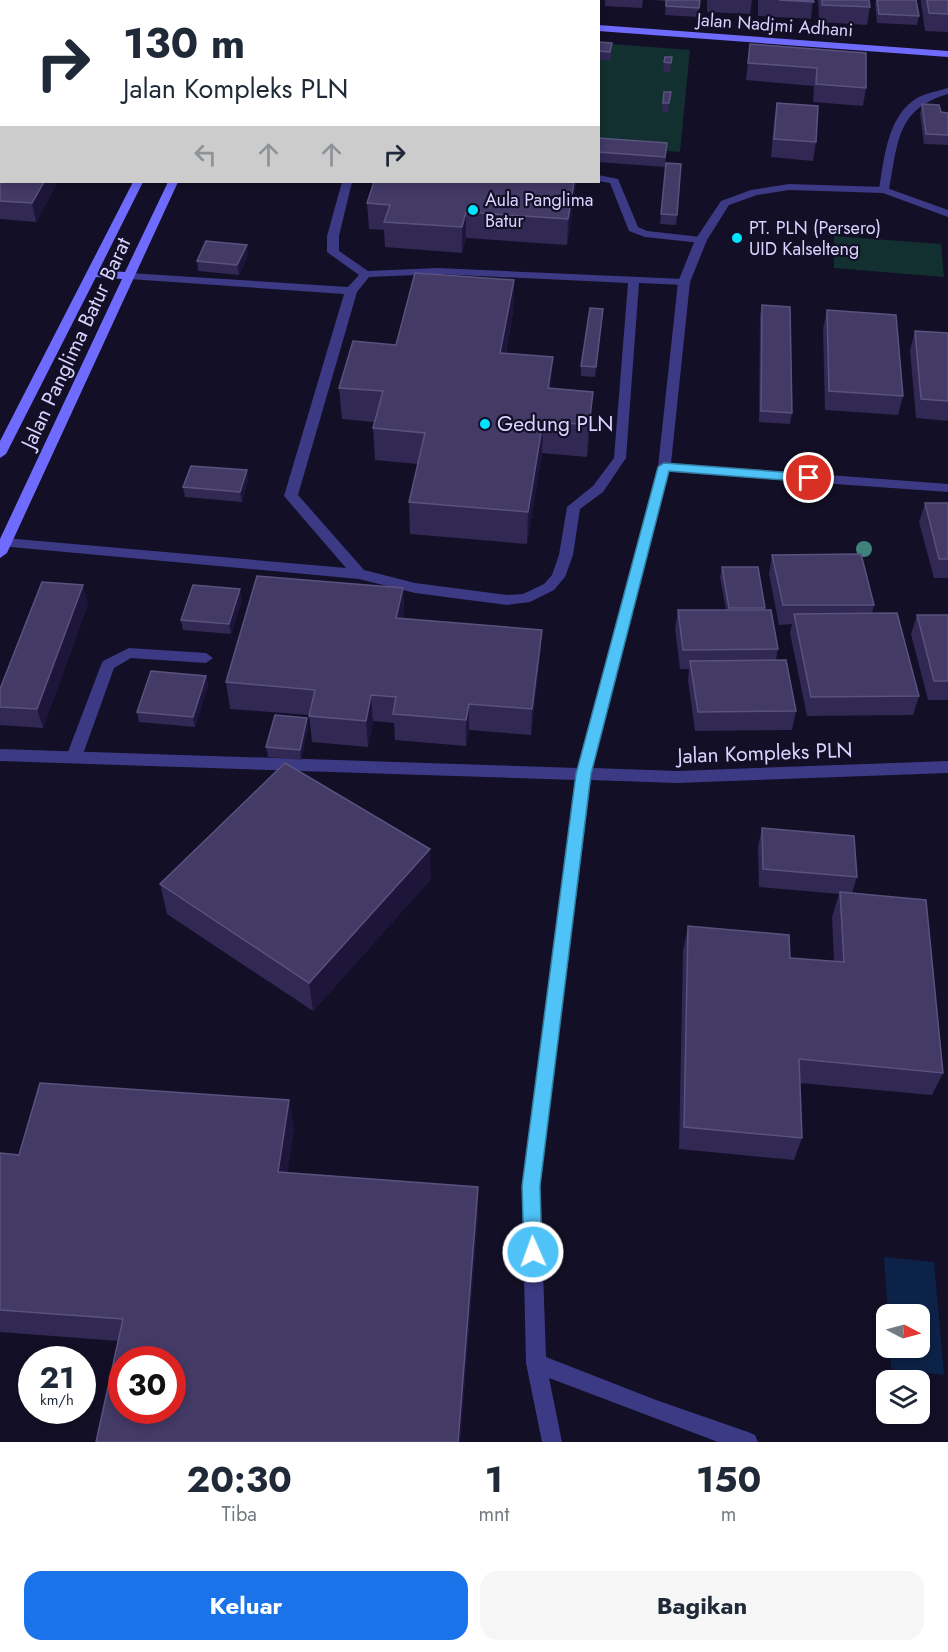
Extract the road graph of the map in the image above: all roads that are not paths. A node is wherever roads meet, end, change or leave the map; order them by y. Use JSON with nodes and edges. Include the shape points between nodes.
{"nodes":[{"id":1,"x":600,"y":28,"type":"edge"},
{"id":2,"x":948,"y":54,"type":"edge"},
{"id":3,"x":948,"y":91,"type":"edge"},
{"id":4,"x":600,"y":178,"type":"edge"},
{"id":5,"x":138,"y":183,"type":"edge"},
{"id":6,"x":173,"y":183,"type":"edge"},
{"id":7,"x":348,"y":183,"type":"edge"},
{"id":8,"x":884,"y":190,"type":"junction"},
{"id":9,"x":948,"y":214,"type":"edge"},
{"id":10,"x":701,"y":240,"type":"junction"},
{"id":11,"x":93,"y":273,"type":"junction"},
{"id":12,"x":366,"y":274,"type":"junction"},
{"id":13,"x":129,"y":276,"type":"junction"},
{"id":14,"x":634,"y":280,"type":"junction"},
{"id":15,"x":684,"y":282,"type":"junction"},
{"id":16,"x":351,"y":291,"type":"junction"},
{"id":17,"x":0,"y":454,"type":"edge"},
{"id":18,"x":664,"y":467,"type":"junction"},
{"id":19,"x":948,"y":488,"type":"edge"},
{"id":20,"x":2,"y":548,"type":"edge"},
{"id":21,"x":359,"y":574,"type":"junction"},
{"id":22,"x":206,"y":658,"type":"dead end"},
{"id":23,"x":0,"y":755,"type":"edge"},
{"id":24,"x":74,"y":758,"type":"junction"},
{"id":25,"x":948,"y":767,"type":"edge"},
{"id":26,"x":584,"y":774,"type":"junction"},
{"id":27,"x":536,"y":1363,"type":"junction"},
{"id":28,"x":552,"y":1442,"type":"edge"},
{"id":29,"x":748,"y":1442,"type":"edge"}],
"edges":[{"from":1,"to":2,"type":"main road","name":"Jalan Nadjmi Adhani"},
{"from":3,"to":8,"type":"street","via":[[919,101],[904,115],[891,148]]},
{"from":4,"to":10,"type":"street","via":[[614,181],[633,229],[645,234]]},
{"from":5,"to":11,"type":"main road","name":"Jalan Panglima Batur Barat"},
{"from":6,"to":13,"type":"main road","name":"Jalan Panglima Batur Barat"},
{"from":7,"to":12,"type":"street","via":[[333,236],[333,252]]},
{"from":8,"to":9,"type":"street"},
{"from":8,"to":10,"type":"street","via":[[789,187],[755,192],[725,203]]},
{"from":10,"to":15,"type":"street"},
{"from":11,"to":13,"type":"main road"},
{"from":11,"to":17,"type":"main road","name":"Jalan Panglima Batur Barat"},
{"from":12,"to":14,"type":"street","via":[[438,271]]},
{"from":12,"to":16,"type":"street"},
{"from":13,"to":16,"type":"street"},
{"from":13,"to":20,"type":"main road","name":"Jalan Panglima Batur Barat"},
{"from":14,"to":15,"type":"street"},
{"from":14,"to":21,"type":"street","via":[[620,458],[598,489],[574,507],[566,555],[558,577],[549,587],[525,599],[507,600],[415,588]]},
{"from":15,"to":18,"type":"street"},
{"from":16,"to":21,"type":"street","via":[[291,496]]},
{"from":18,"to":19,"type":"street"},
{"from":18,"to":26,"type":"street"},
{"from":20,"to":21,"type":"street"},
{"from":22,"to":24,"type":"street","via":[[129,653],[108,665]]},
{"from":23,"to":24,"type":"street","name":"Jalan Kompleks PLN"},
{"from":24,"to":26,"type":"street","name":"Jalan Kompleks PLN"},
{"from":25,"to":26,"type":"street","name":"Jalan Kompleks PLN","via":[[677,777]]},
{"from":26,"to":27,"type":"street","via":[[531,1186]]},
{"from":27,"to":28,"type":"street"},
{"from":27,"to":29,"type":"street"}]}
